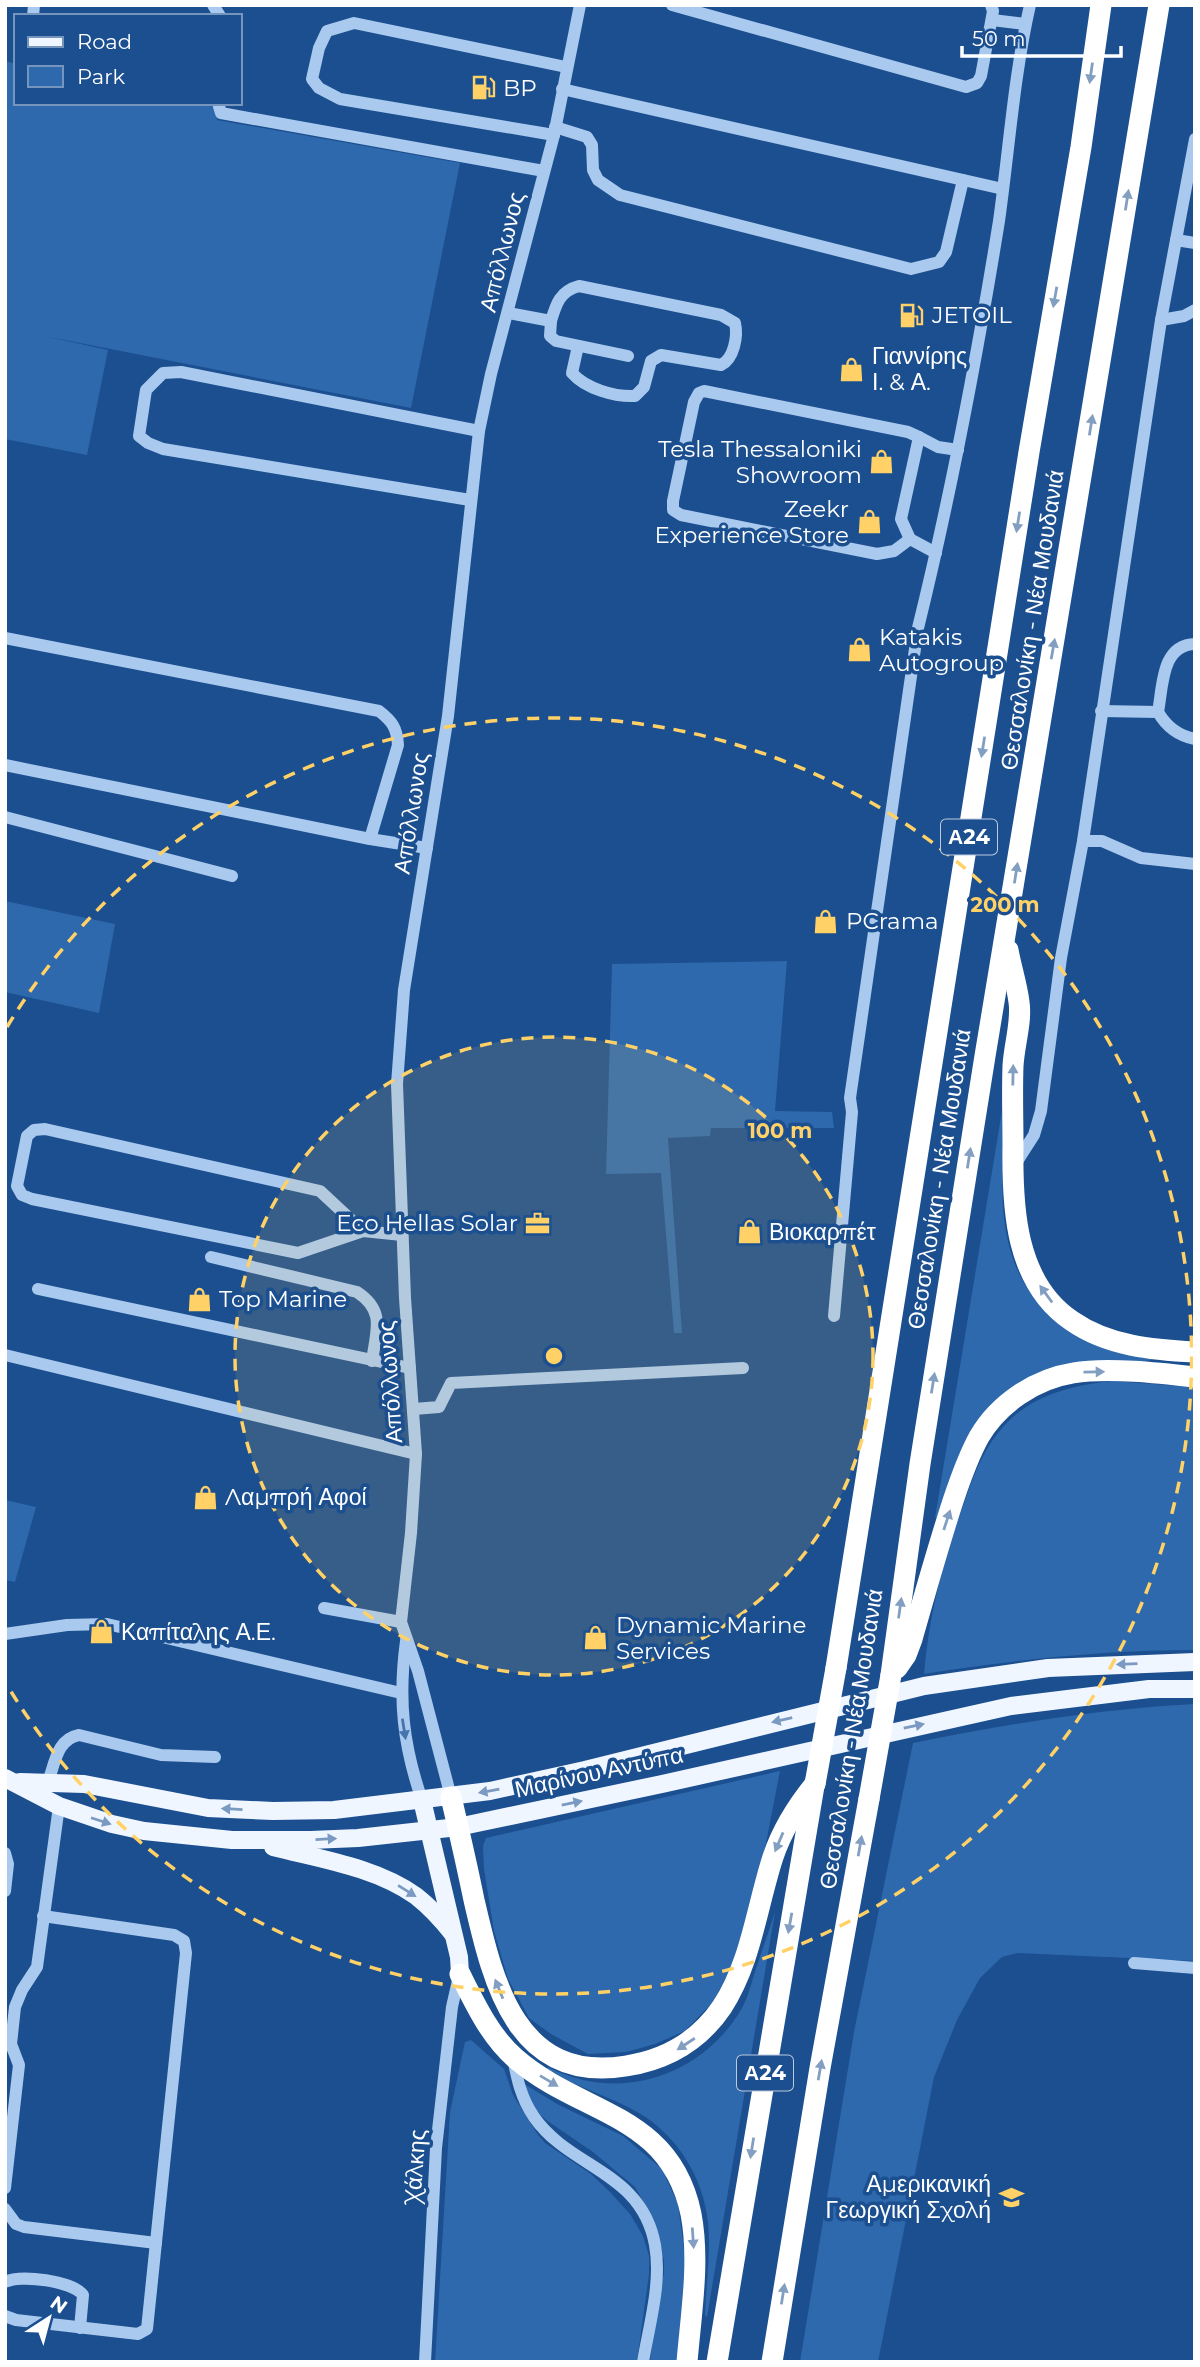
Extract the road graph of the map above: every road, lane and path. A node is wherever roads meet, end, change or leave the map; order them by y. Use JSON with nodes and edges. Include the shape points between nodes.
{"nodes":[{"id":1,"x":580,"y":5,"type":"edge"},
{"id":2,"x":672,"y":5,"type":"edge"},
{"id":3,"x":991,"y":5,"type":"edge"},
{"id":4,"x":1030,"y":5,"type":"edge"},
{"id":5,"x":1101,"y":5,"type":"edge"},
{"id":6,"x":1159,"y":5,"type":"edge"},
{"id":7,"x":992,"y":20,"type":"junction"},
{"id":8,"x":1025,"y":24,"type":"junction"},
{"id":9,"x":566,"y":67,"type":"junction"},
{"id":10,"x":562,"y":89,"type":"junction"},
{"id":11,"x":219,"y":105,"type":"edge"},
{"id":12,"x":554,"y":131,"type":"junction"},
{"id":13,"x":1195,"y":139,"type":"edge"},
{"id":14,"x":544,"y":171,"type":"junction"},
{"id":15,"x":963,"y":180,"type":"junction"},
{"id":16,"x":1003,"y":189,"type":"junction"},
{"id":17,"x":1176,"y":240,"type":"junction"},
{"id":18,"x":1195,"y":243,"type":"edge"},
{"id":19,"x":1195,"y":310,"type":"edge"},
{"id":20,"x":508,"y":313,"type":"junction"},
{"id":21,"x":1161,"y":320,"type":"junction"},
{"id":22,"x":551,"y":321,"type":"junction"},
{"id":23,"x":578,"y":346,"type":"junction"},
{"id":24,"x":628,"y":356,"type":"dead end"},
{"id":25,"x":479,"y":431,"type":"junction"},
{"id":26,"x":919,"y":438,"type":"junction"},
{"id":27,"x":958,"y":450,"type":"junction"},
{"id":28,"x":470,"y":500,"type":"junction"},
{"id":29,"x":910,"y":539,"type":"junction"},
{"id":30,"x":936,"y":553,"type":"junction"},
{"id":31,"x":5,"y":638,"type":"edge"},
{"id":32,"x":1195,"y":643,"type":"edge"},
{"id":33,"x":1101,"y":711,"type":"junction"},
{"id":34,"x":1158,"y":712,"type":"junction"},
{"id":35,"x":1195,"y":739,"type":"edge"},
{"id":36,"x":5,"y":765,"type":"edge"},
{"id":37,"x":5,"y":817,"type":"edge"},
{"id":38,"x":370,"y":839,"type":"junction"},
{"id":39,"x":1083,"y":841,"type":"junction"},
{"id":40,"x":426,"y":848,"type":"junction"},
{"id":41,"x":1195,"y":863,"type":"edge"},
{"id":42,"x":232,"y":876,"type":"dead end"},
{"id":43,"x":1006,"y":941,"type":"junction"},
{"id":44,"x":1012,"y":1168,"type":"junction"},
{"id":45,"x":363,"y":1231,"type":"junction"},
{"id":46,"x":402,"y":1234,"type":"junction"},
{"id":47,"x":211,"y":1257,"type":"dead end"},
{"id":48,"x":38,"y":1289,"type":"dead end"},
{"id":49,"x":834,"y":1316,"type":"dead end"},
{"id":50,"x":1195,"y":1352,"type":"edge"},
{"id":51,"x":5,"y":1355,"type":"edge"},
{"id":52,"x":372,"y":1361,"type":"junction"},
{"id":53,"x":743,"y":1367,"type":"dead end"},
{"id":54,"x":410,"y":1368,"type":"junction"},
{"id":55,"x":1195,"y":1377,"type":"edge"},
{"id":56,"x":414,"y":1409,"type":"junction"},
{"id":57,"x":416,"y":1454,"type":"junction"},
{"id":58,"x":324,"y":1608,"type":"dead end"},
{"id":59,"x":401,"y":1622,"type":"junction"},
{"id":60,"x":5,"y":1634,"type":"edge"},
{"id":61,"x":407,"y":1637,"type":"junction"},
{"id":62,"x":1195,"y":1662,"type":"edge"},
{"id":63,"x":891,"y":1675,"type":"junction"},
{"id":64,"x":1195,"y":1689,"type":"edge"},
{"id":65,"x":401,"y":1693,"type":"junction"},
{"id":66,"x":215,"y":1757,"type":"dead end"},
{"id":67,"x":11,"y":1780,"type":"edge"},
{"id":68,"x":48,"y":1782,"type":"junction"},
{"id":69,"x":815,"y":1784,"type":"junction"},
{"id":70,"x":451,"y":1797,"type":"junction"},
{"id":71,"x":422,"y":1800,"type":"junction"},
{"id":72,"x":60,"y":1806,"type":"junction"},
{"id":73,"x":458,"y":1827,"type":"junction"},
{"id":74,"x":429,"y":1830,"type":"junction"},
{"id":75,"x":250,"y":1840,"type":"junction"},
{"id":76,"x":5,"y":1853,"type":"edge"},
{"id":77,"x":5,"y":1891,"type":"edge"},
{"id":78,"x":43,"y":1916,"type":"junction"},
{"id":79,"x":453,"y":1934,"type":"junction"},
{"id":80,"x":1133,"y":1963,"type":"dead end"},
{"id":81,"x":1195,"y":1968,"type":"edge"},
{"id":82,"x":460,"y":1975,"type":"junction"},
{"id":83,"x":513,"y":2056,"type":"junction"},
{"id":84,"x":5,"y":2188,"type":"edge"},
{"id":85,"x":5,"y":2209,"type":"edge"},
{"id":86,"x":156,"y":2243,"type":"junction"},
{"id":87,"x":5,"y":2282,"type":"edge"},
{"id":88,"x":5,"y":2316,"type":"edge"},
{"id":89,"x":80,"y":2328,"type":"junction"},
{"id":90,"x":425,"y":2362,"type":"edge"},
{"id":91,"x":643,"y":2362,"type":"edge"},
{"id":92,"x":687,"y":2362,"type":"edge"},
{"id":93,"x":717,"y":2362,"type":"edge"},
{"id":94,"x":772,"y":2362,"type":"edge"}],
"edges":[{"from":1,"to":9,"type":"street","name":"Απόλλωνος"},
{"from":2,"to":7,"type":"street","via":[[966,87],[981,76]]},
{"from":3,"to":7,"type":"street"},
{"from":4,"to":8,"type":"street"},
{"from":5,"to":69,"type":"highway","name":"Θεσσαλονίκη - Νέα Μουδανιά","number":"Α24","one_way":true,"bridge":true},
{"from":43,"to":6,"type":"highway","name":"Θεσσαλονίκη - Νέα Μουδανιά","number":"Α24","one_way":true},
{"from":7,"to":8,"type":"street"},
{"from":8,"to":16,"type":"street"},
{"from":9,"to":10,"type":"street","name":"Απόλλωνος"},
{"from":9,"to":12,"type":"street","via":[[354,23],[327,31],[318,48],[312,79],[340,99]]},
{"from":10,"to":12,"type":"street","name":"Απόλλωνος"},
{"from":10,"to":15,"type":"street"},
{"from":11,"to":14,"type":"street","via":[[221,113]]},
{"from":12,"to":14,"type":"street","name":"Απόλλωνος"},
{"from":12,"to":15,"type":"street","via":[[586,137],[592,145],[598,180],[620,195],[911,269],[939,262],[946,252]]},
{"from":13,"to":17,"type":"street"},
{"from":14,"to":20,"type":"street","name":"Απόλλωνος"},
{"from":15,"to":16,"type":"street"},
{"from":16,"to":27,"type":"street"},
{"from":17,"to":18,"type":"street"},
{"from":17,"to":21,"type":"street"},
{"from":19,"to":21,"type":"street"},
{"from":20,"to":22,"type":"street"},
{"from":20,"to":25,"type":"street","name":"Απόλλωνος"},
{"from":21,"to":33,"type":"street"},
{"from":22,"to":23,"type":"street","via":[[552,339]]},
{"from":22,"to":23,"type":"street","via":[[561,296],[579,286],[721,315],[735,323],[736,330],[727,363],[661,355],[651,361],[644,387],[635,396],[581,382],[572,373]]},
{"from":23,"to":24,"type":"street"},
{"from":25,"to":28,"type":"street","name":"Απόλλωνος"},
{"from":25,"to":28,"type":"street","via":[[181,372],[163,373],[146,390],[139,436],[163,449]]},
{"from":26,"to":27,"type":"street"},
{"from":26,"to":29,"type":"street","via":[[901,519]]},
{"from":26,"to":29,"type":"street","via":[[908,432],[704,391],[694,402],[673,501],[673,510],[681,515],[877,554],[894,551]]},
{"from":27,"to":30,"type":"street"},
{"from":28,"to":40,"type":"street","name":"Απόλλωνος","via":[[447,716]]},
{"from":29,"to":30,"type":"street"},
{"from":30,"to":49,"type":"street","via":[[918,628],[850,1098]]},
{"from":31,"to":38,"type":"street","via":[[379,711],[391,720],[398,745]]},
{"from":32,"to":34,"type":"street","via":[[1171,653]]},
{"from":33,"to":34,"type":"street"},
{"from":33,"to":39,"type":"street"},
{"from":34,"to":35,"type":"street","via":[[1174,731]]},
{"from":36,"to":38,"type":"street"},
{"from":37,"to":42,"type":"street"},
{"from":38,"to":40,"type":"street"},
{"from":39,"to":41,"type":"street","via":[[1102,841],[1141,858]]},
{"from":39,"to":44,"type":"street","via":[[1061,958],[1041,1111],[1034,1135]]},
{"from":40,"to":46,"type":"street","name":"Απόλλωνος","via":[[404,990],[397,1084]]},
{"from":44,"to":43,"type":"highway","one_way":true,"via":[[1013,1063],[1020,1004]]},
{"from":63,"to":43,"type":"highway","name":"Θεσσαλονίκη - Νέα Μουδανιά","number":"Α24","one_way":true,"via":[[922,1450]]},
{"from":50,"to":44,"type":"highway","one_way":true,"via":[[1147,1349],[1115,1341],[1088,1331],[1056,1307],[1026,1262],[1014,1211]]},
{"from":45,"to":45,"type":"street","via":[[320,1191],[46,1129],[27,1136],[17,1185],[22,1195],[33,1199],[298,1253]]},
{"from":45,"to":46,"type":"street"},
{"from":46,"to":54,"type":"street","name":"Απόλλωνος"},
{"from":47,"to":52,"type":"street","via":[[357,1292],[368,1299],[378,1320]]},
{"from":48,"to":52,"type":"street"},
{"from":51,"to":57,"type":"street"},
{"from":52,"to":54,"type":"street"},
{"from":53,"to":56,"type":"street","via":[[455,1383],[448,1385],[439,1407]]},
{"from":54,"to":56,"type":"street","name":"Απόλλωνος"},
{"from":63,"to":55,"type":"highway","one_way":true,"via":[[912,1639],[966,1464],[980,1436],[1002,1410],[1033,1386],[1075,1372]]},
{"from":56,"to":57,"type":"street","name":"Απόλλωνος"},
{"from":57,"to":59,"type":"street","name":"Απόλλωνος"},
{"from":58,"to":59,"type":"street"},
{"from":59,"to":61,"type":"street","name":"Απόλλωνος"},
{"from":60,"to":65,"type":"street","via":[[107,1624]]},
{"from":61,"to":65,"type":"street"},
{"from":61,"to":70,"type":"street","name":"Απόλλωνος"},
{"from":62,"to":70,"type":"main road","name":"Μαρίνου Αντύπα","one_way":true,"via":[[1048,1668],[924,1686],[585,1770]]},
{"from":94,"to":63,"type":"highway","name":"Θεσσαλονίκη - Νέα Μουδανιά","number":"Α24","one_way":true,"bridge":true},
{"from":73,"to":64,"type":"main road","name":"Μαρίνου Αντύπα","one_way":true,"via":[[1011,1706],[1149,1689]]},
{"from":65,"to":71,"type":"street","one_way":true,"via":[[409,1760]]},
{"from":66,"to":68,"type":"street","via":[[161,1755],[79,1735],[62,1744]]},
{"from":67,"to":68,"type":"main road","name":"Μαρίνου Αντύπα"},
{"from":67,"to":72,"type":"main road","name":"Μαρίνου Αντύπα"},
{"from":71,"to":68,"type":"main road","name":"Μαρίνου Αντύπα","one_way":true,"via":[[334,1810],[221,1809],[84,1784]]},
{"from":69,"to":73,"type":"highway","one_way":true,"via":[[790,1818],[773,1856],[746,1952],[722,2007],[682,2047],[663,2057],[616,2068],[571,2064],[555,2057],[523,2030],[506,2008],[489,1965]]},
{"from":69,"to":93,"type":"highway","name":"Θεσσαλονίκη - Νέα Μουδανιά","number":"Α24","one_way":true},
{"from":70,"to":71,"type":"main road","name":"Μαρίνου Αντύπα"},
{"from":70,"to":73,"type":"highway"},
{"from":71,"to":74,"type":"main road"},
{"from":72,"to":75,"type":"main road","name":"Μαρίνου Αντύπα","one_way":true,"via":[[144,1831]]},
{"from":72,"to":78,"type":"street"},
{"from":73,"to":74,"type":"main road","name":"Μαρίνου Αντύπα"},
{"from":75,"to":74,"type":"main road","name":"Μαρίνου Αντύπα","one_way":true,"via":[[334,1839]]},
{"from":74,"to":79,"type":"main road"},
{"from":75,"to":79,"type":"main road","one_way":true,"via":[[354,1868],[397,1885],[430,1908]]},
{"from":76,"to":77,"type":"street"},
{"from":78,"to":84,"type":"street","via":[[37,1967],[15,2007],[11,2045],[19,2066]]},
{"from":78,"to":86,"type":"street","via":[[174,1935],[184,1941]]},
{"from":79,"to":82,"type":"main road"},
{"from":80,"to":81,"type":"street"},
{"from":82,"to":83,"type":"highway","via":[[494,2035]]},
{"from":82,"to":90,"type":"street","name":"Χάλκης","via":[[452,2007],[436,2148]]},
{"from":83,"to":91,"type":"street","via":[[520,2091],[535,2117],[557,2140],[623,2187],[650,2224],[658,2269]]},
{"from":83,"to":92,"type":"highway","one_way":true,"via":[[559,2088],[640,2132],[667,2158],[678,2177],[694,2237]]},
{"from":85,"to":86,"type":"street","via":[[24,2227]]},
{"from":86,"to":89,"type":"street","via":[[145,2332]]},
{"from":87,"to":89,"type":"street","via":[[20,2278],[74,2286],[83,2295]]},
{"from":88,"to":89,"type":"street"}]}
